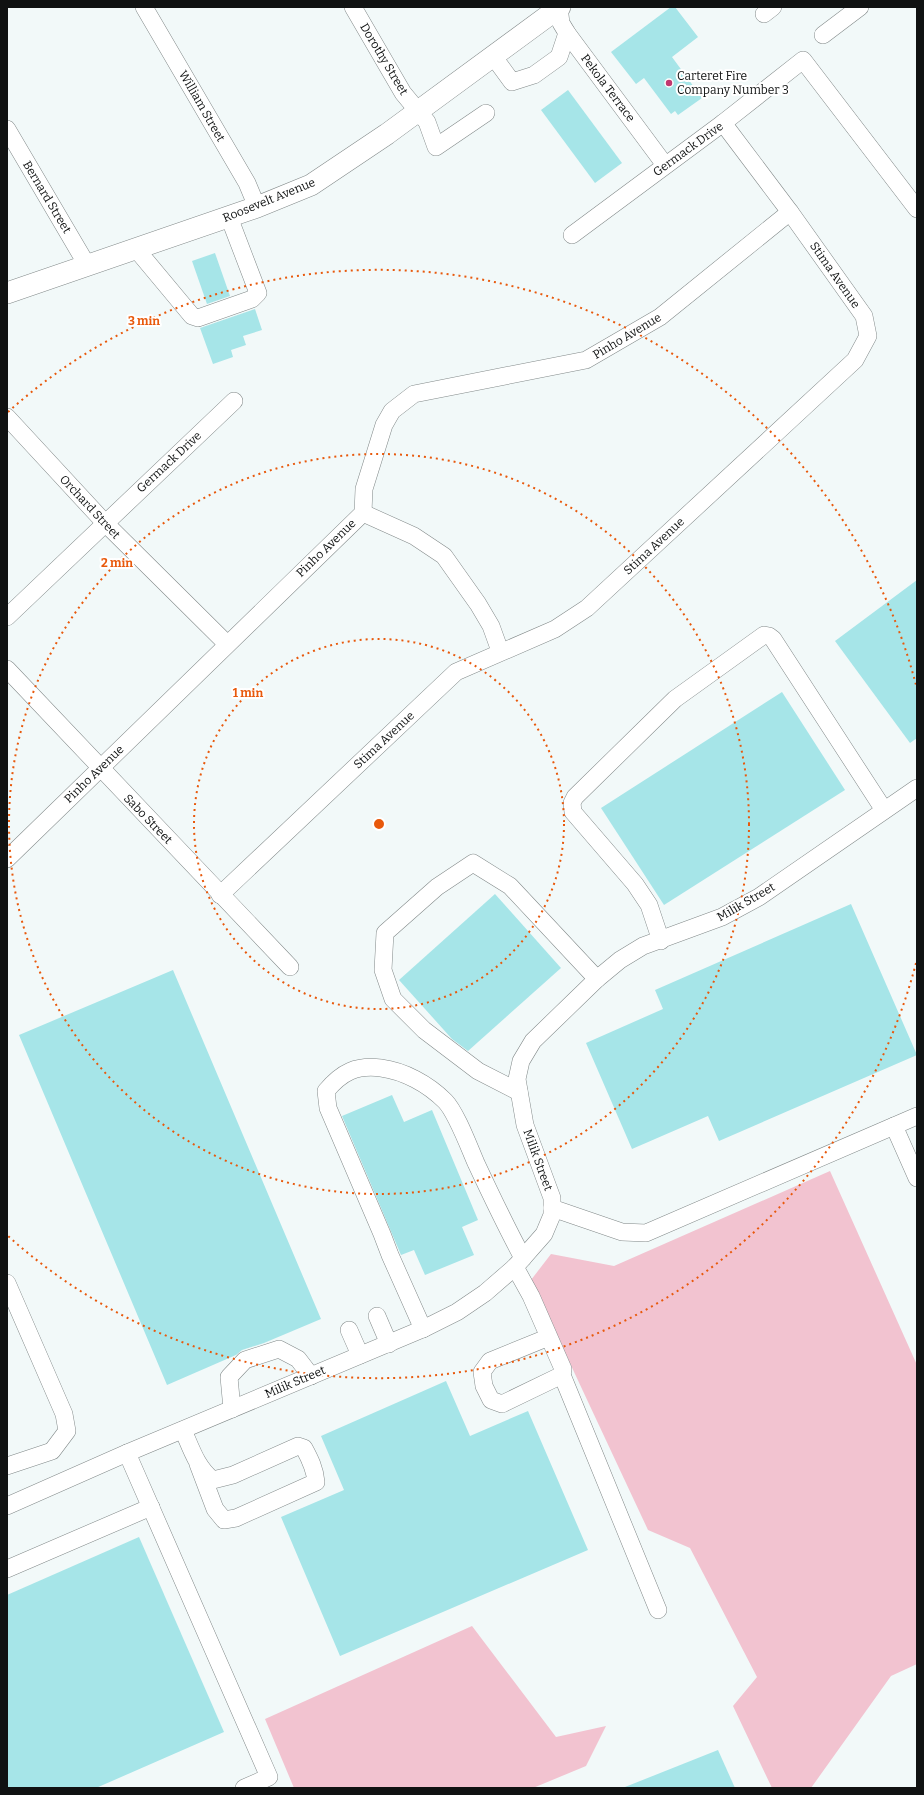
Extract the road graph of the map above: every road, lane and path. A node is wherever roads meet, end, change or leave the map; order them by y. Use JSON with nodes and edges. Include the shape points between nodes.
{"nodes":[{"id":1,"x":144,"y":7,"type":"edge"},
{"id":2,"x":353,"y":7,"type":"edge"},
{"id":3,"x":559,"y":7,"type":"edge"},
{"id":4,"x":860,"y":7,"type":"edge"},
{"id":5,"x":567,"y":33,"type":"junction"},
{"id":6,"x":823,"y":35,"type":"dead end"},
{"id":7,"x":493,"y":56,"type":"junction"},
{"id":8,"x":417,"y":110,"type":"junction"},
{"id":9,"x":486,"y":113,"type":"dead end"},
{"id":10,"x":723,"y":123,"type":"junction"},
{"id":11,"x":7,"y":129,"type":"edge"},
{"id":12,"x":665,"y":165,"type":"junction"},
{"id":13,"x":257,"y":207,"type":"junction"},
{"id":14,"x":917,"y":209,"type":"edge"},
{"id":15,"x":790,"y":212,"type":"junction"},
{"id":16,"x":229,"y":217,"type":"junction"},
{"id":17,"x":572,"y":235,"type":"dead end"},
{"id":18,"x":137,"y":250,"type":"junction"},
{"id":19,"x":87,"y":265,"type":"junction"},
{"id":20,"x":7,"y":294,"type":"edge"},
{"id":21,"x":234,"y":401,"type":"dead end"},
{"id":22,"x":7,"y":418,"type":"edge"},
{"id":23,"x":362,"y":513,"type":"junction"},
{"id":24,"x":105,"y":523,"type":"junction"},
{"id":25,"x":7,"y":617,"type":"edge"},
{"id":26,"x":227,"y":644,"type":"junction"},
{"id":27,"x":500,"y":652,"type":"junction"},
{"id":28,"x":7,"y":669,"type":"edge"},
{"id":29,"x":100,"y":768,"type":"junction"},
{"id":30,"x":917,"y":788,"type":"edge"},
{"id":31,"x":884,"y":810,"type":"junction"},
{"id":32,"x":7,"y":859,"type":"edge"},
{"id":33,"x":220,"y":895,"type":"junction"},
{"id":34,"x":661,"y":941,"type":"junction"},
{"id":35,"x":290,"y":967,"type":"dead end"},
{"id":36,"x":597,"y":979,"type":"junction"},
{"id":37,"x":519,"y":1092,"type":"junction"},
{"id":38,"x":917,"y":1116,"type":"edge"},
{"id":39,"x":894,"y":1126,"type":"junction"},
{"id":40,"x":917,"y":1178,"type":"edge"},
{"id":41,"x":552,"y":1208,"type":"junction"},
{"id":42,"x":519,"y":1263,"type":"junction"},
{"id":43,"x":7,"y":1283,"type":"edge"},
{"id":44,"x":377,"y":1316,"type":"dead end"},
{"id":45,"x":423,"y":1329,"type":"junction"},
{"id":46,"x":349,"y":1330,"type":"dead end"},
{"id":47,"x":549,"y":1337,"type":"junction"},
{"id":48,"x":389,"y":1344,"type":"junction"},
{"id":49,"x":360,"y":1355,"type":"junction"},
{"id":50,"x":562,"y":1375,"type":"junction"},
{"id":51,"x":311,"y":1376,"type":"junction"},
{"id":52,"x":232,"y":1409,"type":"junction"},
{"id":53,"x":183,"y":1430,"type":"junction"},
{"id":54,"x":127,"y":1453,"type":"junction"},
{"id":55,"x":198,"y":1464,"type":"junction"},
{"id":56,"x":7,"y":1466,"type":"edge"},
{"id":57,"x":7,"y":1506,"type":"edge"},
{"id":58,"x":151,"y":1507,"type":"junction"},
{"id":59,"x":7,"y":1569,"type":"edge"},
{"id":60,"x":658,"y":1610,"type":"dead end"},
{"id":61,"x":253,"y":1786,"type":"edge"}],
"edges":[{"from":1,"to":13,"type":"street","name":"William Street","via":[[247,183]]},
{"from":2,"to":8,"type":"street","name":"Dorothy Street","via":[[403,93]]},
{"from":3,"to":5,"type":"street","name":"Pekola Terrace","via":[[561,23]]},
{"from":3,"to":7,"type":"main road","name":"Roosevelt Avenue"},
{"from":4,"to":6,"type":"street"},
{"from":5,"to":7,"type":"street","via":[[559,57],[534,76],[512,82]]},
{"from":5,"to":12,"type":"street","name":"Pekola Terrace"},
{"from":7,"to":8,"type":"main road","name":"Roosevelt Avenue"},
{"from":8,"to":9,"type":"street","name":"Dorothy Street","via":[[427,122],[436,147]]},
{"from":8,"to":13,"type":"main road","name":"Roosevelt Avenue","via":[[387,134],[325,176],[296,192]]},
{"from":10,"to":12,"type":"street","name":"Germack Drive"},
{"from":10,"to":14,"type":"street","name":"Germack Drive","via":[[803,60]]},
{"from":10,"to":15,"type":"street","name":"Stima Avenue"},
{"from":11,"to":19,"type":"street","name":"Bernard Street"},
{"from":12,"to":17,"type":"street","name":"Germack Drive"},
{"from":13,"to":16,"type":"main road","name":"Roosevelt Avenue"},
{"from":15,"to":23,"type":"street","name":"Pinho Avenue","via":[[660,317],[586,360],[414,394],[392,410],[384,425],[364,489]]},
{"from":15,"to":27,"type":"street","name":"Stima Avenue","via":[[864,316],[868,336],[856,360],[587,608],[555,629]]},
{"from":16,"to":18,"type":"main road","name":"Roosevelt Avenue"},
{"from":16,"to":18,"type":"street","via":[[258,293],[252,299],[205,316],[192,316]]},
{"from":18,"to":19,"type":"main road","name":"Roosevelt Avenue"},
{"from":19,"to":20,"type":"main road","name":"Roosevelt Avenue"},
{"from":21,"to":24,"type":"street","name":"Germack Drive"},
{"from":22,"to":24,"type":"street","name":"Orchard Street"},
{"from":23,"to":26,"type":"street","name":"Pinho Avenue"},
{"from":23,"to":27,"type":"street","via":[[414,536],[444,556],[491,626]]},
{"from":24,"to":25,"type":"street","name":"Germack Drive"},
{"from":24,"to":26,"type":"street","name":"Orchard Street"},
{"from":26,"to":29,"type":"street","name":"Pinho Avenue"},
{"from":27,"to":33,"type":"street","name":"Stima Avenue","via":[[456,672]]},
{"from":28,"to":29,"type":"street","name":"Sabo Street"},
{"from":29,"to":32,"type":"street","name":"Pinho Avenue"},
{"from":29,"to":33,"type":"street","name":"Sabo Street"},
{"from":30,"to":31,"type":"street","name":"Milik Street"},
{"from":31,"to":34,"type":"street","name":"Milik Street","via":[[759,897],[722,917]]},
{"from":31,"to":34,"type":"street","via":[[773,639],[764,635],[675,699],[575,797],[572,804],[573,812],[635,884],[649,905]]},
{"from":33,"to":35,"type":"street","name":"Sabo Street"},
{"from":34,"to":36,"type":"street","name":"Milik Street","via":[[643,946],[620,960]]},
{"from":36,"to":37,"type":"street","name":"Milik Street","via":[[533,1041],[521,1061],[517,1079]]},
{"from":36,"to":37,"type":"street","via":[[510,886],[473,863],[437,886],[385,933],[382,970],[393,1000],[424,1030],[478,1071]]},
{"from":37,"to":41,"type":"street","name":"Milik Street","via":[[525,1125],[552,1198]]},
{"from":38,"to":39,"type":"street"},
{"from":39,"to":40,"type":"street"},
{"from":39,"to":41,"type":"street","via":[[646,1233],[622,1232]]},
{"from":41,"to":42,"type":"street","name":"Milik Street","via":[[552,1215],[544,1234]]},
{"from":42,"to":45,"type":"street","name":"Milik Street","via":[[485,1293],[457,1312]]},
{"from":42,"to":45,"type":"street","via":[[498,1210],[461,1129],[445,1101],[422,1083],[396,1070],[367,1067],[352,1070],[336,1079],[326,1091],[328,1108]]},
{"from":42,"to":47,"type":"street"},
{"from":43,"to":56,"type":"street","via":[[64,1414],[67,1431],[52,1450]]},
{"from":44,"to":48,"type":"street"},
{"from":45,"to":48,"type":"street","name":"Milik Street"},
{"from":46,"to":49,"type":"street"},
{"from":47,"to":50,"type":"street","via":[[563,1369]]},
{"from":47,"to":50,"type":"street","via":[[490,1361],[482,1372],[484,1386],[491,1400],[502,1404]]},
{"from":48,"to":49,"type":"street","name":"Milik Street"},
{"from":49,"to":51,"type":"street","name":"Milik Street"},
{"from":50,"to":60,"type":"street"},
{"from":51,"to":52,"type":"street","name":"Milik Street"},
{"from":51,"to":52,"type":"street","via":[[298,1358],[279,1349],[245,1360],[229,1377]]},
{"from":52,"to":53,"type":"street","name":"Milik Street"},
{"from":53,"to":54,"type":"street","name":"Milik Street"},
{"from":53,"to":55,"type":"street"},
{"from":54,"to":57,"type":"street","name":"Milik Street"},
{"from":54,"to":58,"type":"street"},
{"from":55,"to":55,"type":"street","via":[[214,1480],[233,1475],[298,1446],[304,1448],[316,1473],[316,1482],[236,1518],[224,1520],[215,1509]]},
{"from":58,"to":59,"type":"street"},
{"from":58,"to":61,"type":"street","via":[[269,1777]]}]}
